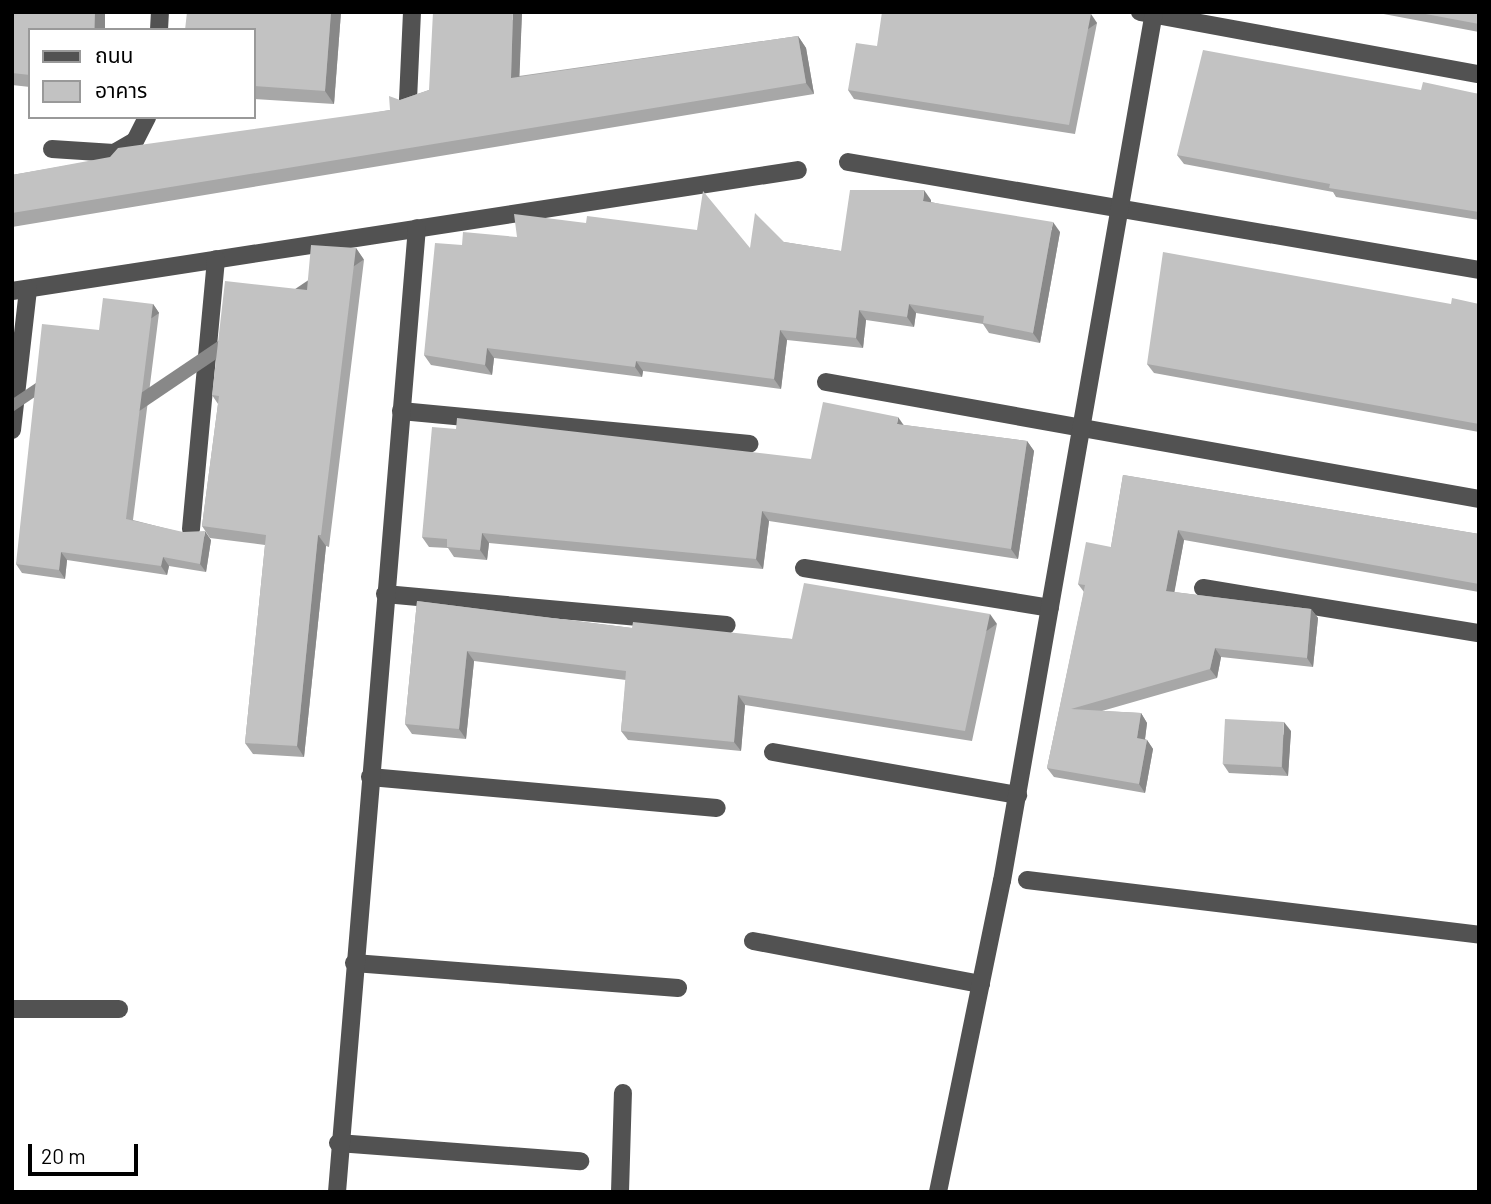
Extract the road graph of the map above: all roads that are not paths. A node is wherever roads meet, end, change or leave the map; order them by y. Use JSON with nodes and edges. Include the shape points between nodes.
{"nodes":[{"id":1,"x":412,"y":12,"type":"edge"},
{"id":2,"x":1150,"y":13,"type":"edge"},
{"id":3,"x":1479,"y":74,"type":"edge"},
{"id":4,"x":408,"y":100,"type":"edge"},
{"id":5,"x":146,"y":119,"type":"edge"},
{"id":6,"x":52,"y":149,"type":"dead end"},
{"id":7,"x":848,"y":162,"type":"dead end"},
{"id":8,"x":798,"y":170,"type":"dead end"},
{"id":9,"x":1120,"y":209,"type":"junction"},
{"id":10,"x":417,"y":228,"type":"junction"},
{"id":11,"x":216,"y":259,"type":"junction"},
{"id":12,"x":1479,"y":270,"type":"edge"},
{"id":13,"x":20,"y":290,"type":"edge"},
{"id":14,"x":825,"y":382,"type":"dead end"},
{"id":15,"x":401,"y":411,"type":"junction"},
{"id":16,"x":1082,"y":427,"type":"junction"},
{"id":17,"x":12,"y":430,"type":"edge"},
{"id":18,"x":749,"y":444,"type":"dead end"},
{"id":19,"x":1479,"y":499,"type":"edge"},
{"id":20,"x":191,"y":529,"type":"edge"},
{"id":21,"x":804,"y":568,"type":"dead end"},
{"id":22,"x":1203,"y":588,"type":"dead end"},
{"id":23,"x":385,"y":594,"type":"junction"},
{"id":24,"x":1050,"y":608,"type":"junction"},
{"id":25,"x":727,"y":625,"type":"dead end"},
{"id":26,"x":1479,"y":633,"type":"edge"},
{"id":27,"x":773,"y":752,"type":"dead end"},
{"id":28,"x":370,"y":777,"type":"junction"},
{"id":29,"x":1018,"y":795,"type":"junction"},
{"id":30,"x":718,"y":808,"type":"dead end"},
{"id":31,"x":1027,"y":880,"type":"dead end"},
{"id":32,"x":1479,"y":935,"type":"edge"},
{"id":33,"x":753,"y":941,"type":"dead end"},
{"id":34,"x":354,"y":964,"type":"junction"},
{"id":35,"x":981,"y":984,"type":"junction"},
{"id":36,"x":678,"y":988,"type":"dead end"},
{"id":37,"x":12,"y":1009,"type":"edge"},
{"id":38,"x":119,"y":1009,"type":"dead end"},
{"id":39,"x":623,"y":1093,"type":"dead end"},
{"id":40,"x":338,"y":1143,"type":"junction"},
{"id":41,"x":580,"y":1161,"type":"dead end"},
{"id":42,"x":337,"y":1192,"type":"edge"},
{"id":43,"x":621,"y":1192,"type":"edge"},
{"id":44,"x":938,"y":1192,"type":"edge"}],
"edges":[{"from":1,"to":4,"type":"street"},
{"from":2,"to":3,"type":"street"},
{"from":2,"to":9,"type":"street"},
{"from":5,"to":6,"type":"street","via":[[135,141],[114,153]]},
{"from":7,"to":9,"type":"street"},
{"from":8,"to":10,"type":"street"},
{"from":9,"to":12,"type":"street"},
{"from":9,"to":16,"type":"street"},
{"from":10,"to":11,"type":"street"},
{"from":10,"to":15,"type":"street"},
{"from":11,"to":13,"type":"street"},
{"from":11,"to":20,"type":"street"},
{"from":13,"to":17,"type":"street"},
{"from":14,"to":16,"type":"street"},
{"from":15,"to":18,"type":"street"},
{"from":15,"to":23,"type":"street"},
{"from":16,"to":19,"type":"street"},
{"from":16,"to":24,"type":"street"},
{"from":21,"to":24,"type":"street"},
{"from":22,"to":26,"type":"street"},
{"from":23,"to":25,"type":"street"},
{"from":23,"to":28,"type":"street"},
{"from":24,"to":29,"type":"street"},
{"from":27,"to":29,"type":"street"},
{"from":28,"to":30,"type":"street"},
{"from":28,"to":34,"type":"street"},
{"from":29,"to":35,"type":"street"},
{"from":31,"to":32,"type":"street"},
{"from":33,"to":35,"type":"street"},
{"from":34,"to":36,"type":"street"},
{"from":34,"to":40,"type":"street"},
{"from":35,"to":44,"type":"street"},
{"from":37,"to":38,"type":"street"},
{"from":39,"to":43,"type":"street"},
{"from":40,"to":41,"type":"street"},
{"from":40,"to":42,"type":"street"}]}
